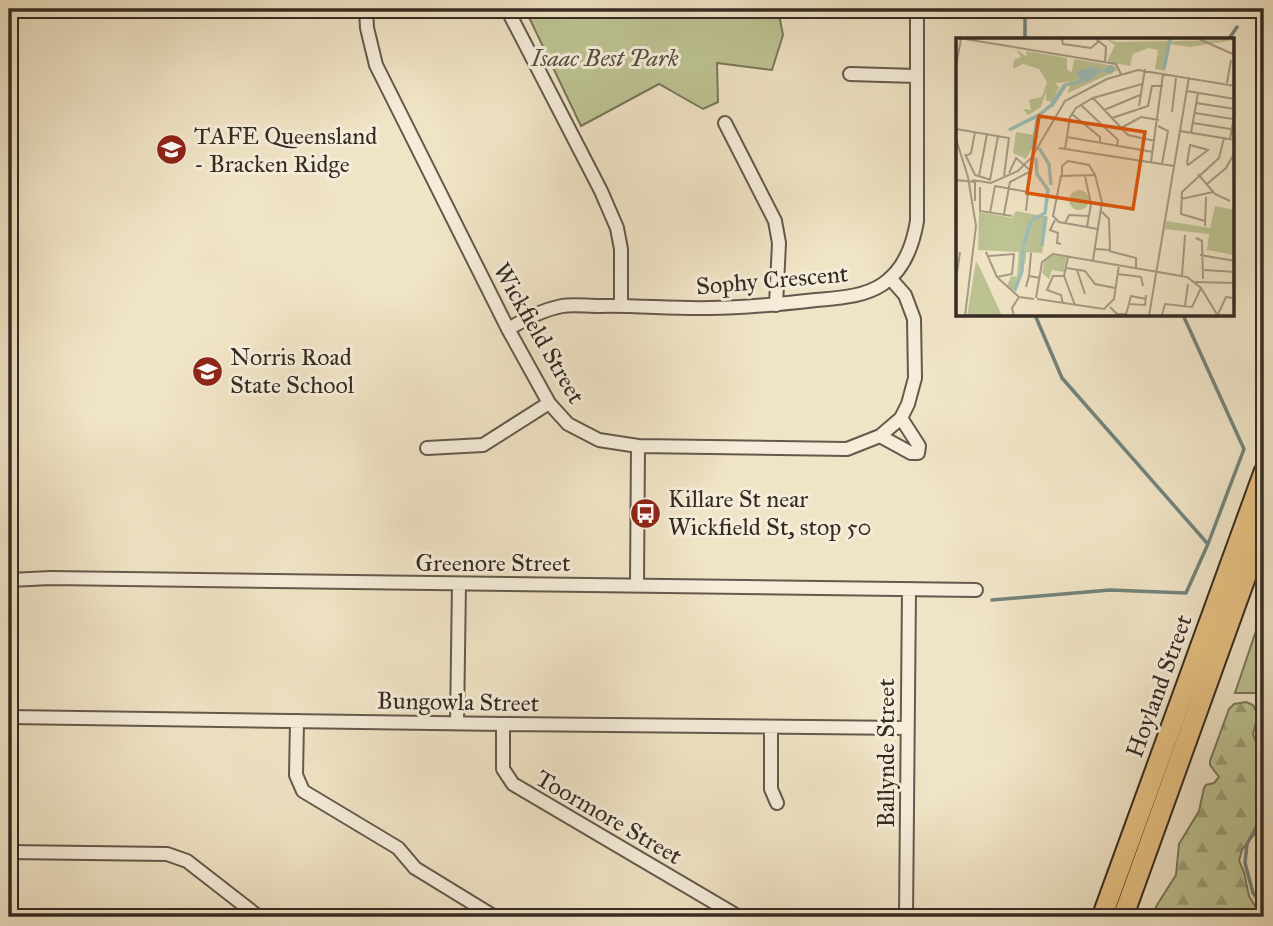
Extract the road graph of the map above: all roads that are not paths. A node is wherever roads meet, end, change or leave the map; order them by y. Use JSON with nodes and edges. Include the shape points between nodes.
{"nodes":[{"id":1,"x":366,"y":9,"type":"edge"},
{"id":2,"x":507,"y":9,"type":"edge"},
{"id":3,"x":917,"y":9,"type":"edge"},
{"id":4,"x":850,"y":74,"type":"dead end"},
{"id":5,"x":916,"y":76,"type":"junction"},
{"id":6,"x":725,"y":123,"type":"dead end"},
{"id":7,"x":890,"y":278,"type":"junction"},
{"id":8,"x":776,"y":305,"type":"junction"},
{"id":9,"x":621,"y":306,"type":"junction"},
{"id":10,"x":508,"y":329,"type":"junction"},
{"id":11,"x":549,"y":403,"type":"junction"},
{"id":12,"x":901,"y":418,"type":"junction"},
{"id":13,"x":880,"y":436,"type":"junction"},
{"id":14,"x":638,"y":446,"type":"junction"},
{"id":15,"x":427,"y":448,"type":"dead end"},
{"id":16,"x":1264,"y":472,"type":"edge"},
{"id":17,"x":1264,"y":526,"type":"edge"},
{"id":18,"x":9,"y":580,"type":"edge"},
{"id":19,"x":458,"y":584,"type":"junction"},
{"id":20,"x":637,"y":585,"type":"junction"},
{"id":21,"x":909,"y":589,"type":"junction"},
{"id":22,"x":976,"y":590,"type":"dead end"},
{"id":23,"x":9,"y":717,"type":"edge"},
{"id":24,"x":297,"y":721,"type":"junction"},
{"id":25,"x":457,"y":723,"type":"junction"},
{"id":26,"x":503,"y":724,"type":"junction"},
{"id":27,"x":771,"y":727,"type":"junction"},
{"id":28,"x":906,"y":728,"type":"junction"},
{"id":29,"x":777,"y":803,"type":"dead end"},
{"id":30,"x":9,"y":852,"type":"edge"},
{"id":31,"x":259,"y":917,"type":"edge"},
{"id":32,"x":495,"y":917,"type":"edge"},
{"id":33,"x":739,"y":917,"type":"edge"},
{"id":34,"x":906,"y":917,"type":"edge"},
{"id":35,"x":1102,"y":917,"type":"edge"},
{"id":36,"x":1123,"y":917,"type":"edge"}],
"edges":[{"from":1,"to":10,"type":"street","name":"Wickfield Street","via":[[376,65]]},
{"from":2,"to":9,"type":"street","via":[[617,228]]},
{"from":3,"to":5,"type":"street","name":"Sophy Crescent"},
{"from":4,"to":5,"type":"street"},
{"from":5,"to":7,"type":"street","name":"Sophy Crescent","via":[[918,221],[907,255]]},
{"from":6,"to":8,"type":"street","via":[[775,221],[779,243]]},
{"from":7,"to":8,"type":"street","name":"Sophy Crescent","via":[[860,294]]},
{"from":7,"to":12,"type":"street","name":"Wickfield Street","via":[[905,295],[914,319],[915,378]]},
{"from":8,"to":9,"type":"street","name":"Sophy Crescent"},
{"from":9,"to":10,"type":"street","name":"Sophy Crescent","via":[[564,306],[537,313]]},
{"from":10,"to":11,"type":"street","name":"Wickfield Street"},
{"from":11,"to":14,"type":"street","name":"Wickfield Street","via":[[568,424],[599,440]]},
{"from":11,"to":15,"type":"street","via":[[483,445]]},
{"from":12,"to":13,"type":"street","name":"Wickfield Street"},
{"from":12,"to":13,"type":"street","via":[[919,446],[918,453]]},
{"from":13,"to":14,"type":"street","name":"Wickfield Street","via":[[847,449]]},
{"from":14,"to":20,"type":"street"},
{"from":16,"to":35,"type":"main road","name":"Hoyland Street"},
{"from":17,"to":36,"type":"main road","name":"Hoyland Street"},
{"from":18,"to":19,"type":"street","name":"Greenore Street"},
{"from":19,"to":20,"type":"street","name":"Greenore Street"},
{"from":19,"to":25,"type":"street"},
{"from":20,"to":21,"type":"street","name":"Greenore Street"},
{"from":21,"to":22,"type":"street","name":"Greenore Street"},
{"from":21,"to":28,"type":"street","name":"Ballynde Street"},
{"from":23,"to":24,"type":"street","name":"Bungowla Street"},
{"from":24,"to":25,"type":"street","name":"Bungowla Street"},
{"from":24,"to":32,"type":"street","via":[[296,775],[303,791],[398,848],[415,868]]},
{"from":25,"to":26,"type":"street","name":"Bungowla Street"},
{"from":26,"to":27,"type":"street","name":"Bungowla Street"},
{"from":26,"to":33,"type":"street","name":"Toormore Street","via":[[503,769],[513,784]]},
{"from":27,"to":28,"type":"street","name":"Bungowla Street"},
{"from":27,"to":29,"type":"street","via":[[771,789]]},
{"from":28,"to":34,"type":"street","name":"Ballynde Street"},
{"from":30,"to":31,"type":"street","via":[[167,854],[187,861]]}]}
